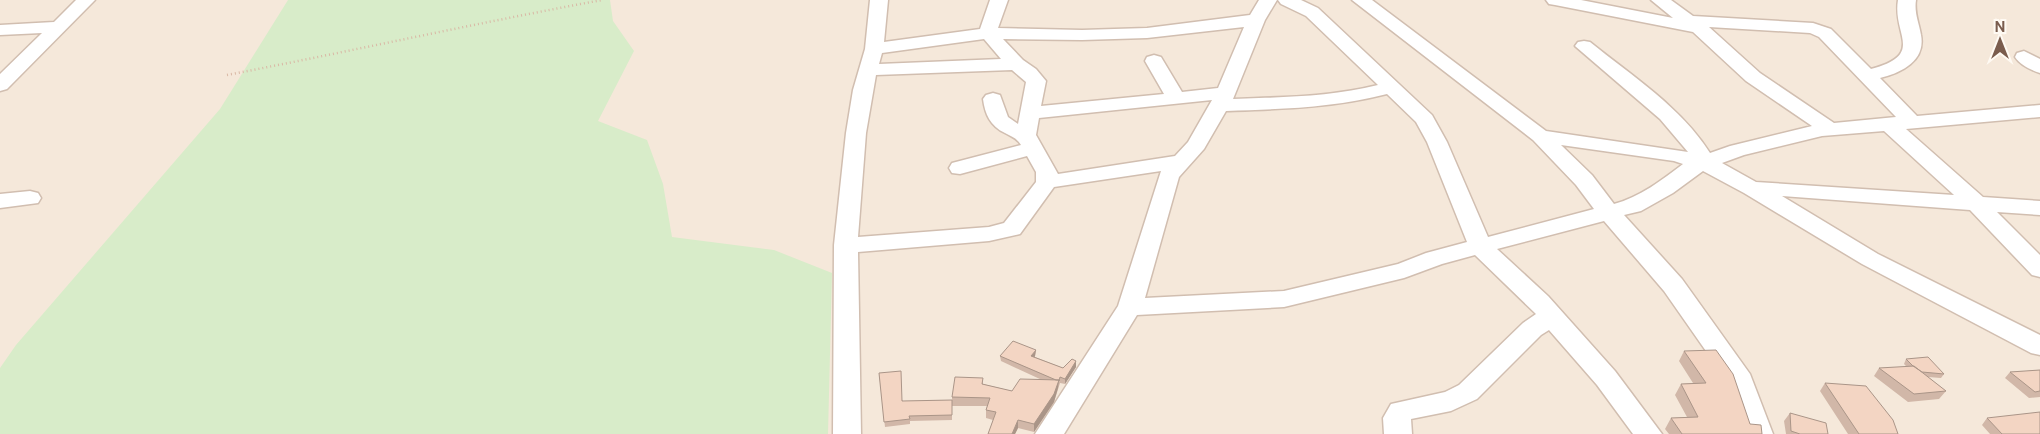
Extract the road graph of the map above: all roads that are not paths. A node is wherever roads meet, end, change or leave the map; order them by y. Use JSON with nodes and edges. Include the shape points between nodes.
{"nodes":[{"id":1,"x":86,"y":0,"type":"edge"},
{"id":2,"x":879,"y":0,"type":"edge"},
{"id":3,"x":1000,"y":0,"type":"edge"},
{"id":4,"x":1268,"y":0,"type":"edge"},
{"id":5,"x":1287,"y":0,"type":"edge"},
{"id":6,"x":1361,"y":0,"type":"edge"},
{"id":7,"x":1555,"y":0,"type":"edge"},
{"id":8,"x":1660,"y":0,"type":"edge"},
{"id":9,"x":1907,"y":0,"type":"edge"},
{"id":10,"x":1256,"y":20,"type":"junction"},
{"id":11,"x":1695,"y":25,"type":"junction"},
{"id":12,"x":60,"y":27,"type":"junction"},
{"id":13,"x":0,"y":30,"type":"edge"},
{"id":14,"x":988,"y":33,"type":"junction"},
{"id":15,"x":1584,"y":46,"type":"dead end"},
{"id":16,"x":2024,"y":57,"type":"dead end"},
{"id":17,"x":871,"y":60,"type":"junction"},
{"id":18,"x":1154,"y":61,"type":"dead end"},
{"id":19,"x":1016,"y":64,"type":"junction"},
{"id":20,"x":2040,"y":67,"type":"edge"},
{"id":21,"x":1867,"y":76,"type":"junction"},
{"id":22,"x":0,"y":85,"type":"edge"},
{"id":23,"x":1392,"y":86,"type":"junction"},
{"id":24,"x":1175,"y":97,"type":"junction"},
{"id":25,"x":994,"y":99,"type":"dead end"},
{"id":26,"x":1223,"y":99,"type":"junction"},
{"id":27,"x":2040,"y":110,"type":"edge"},
{"id":28,"x":1030,"y":113,"type":"junction"},
{"id":29,"x":1912,"y":122,"type":"junction"},
{"id":30,"x":1889,"y":124,"type":"junction"},
{"id":31,"x":1830,"y":129,"type":"junction"},
{"id":32,"x":1540,"y":136,"type":"junction"},
{"id":33,"x":1029,"y":141,"type":"junction"},
{"id":34,"x":1179,"y":162,"type":"junction"},
{"id":35,"x":1705,"y":163,"type":"junction"},
{"id":36,"x":960,"y":168,"type":"dead end"},
{"id":37,"x":1047,"y":182,"type":"junction"},
{"id":38,"x":1752,"y":188,"type":"junction"},
{"id":39,"x":30,"y":198,"type":"dead end"},
{"id":40,"x":0,"y":201,"type":"edge"},
{"id":41,"x":1976,"y":203,"type":"junction"},
{"id":42,"x":2040,"y":208,"type":"edge"},
{"id":43,"x":1609,"y":213,"type":"junction"},
{"id":44,"x":846,"y":245,"type":"junction"},
{"id":45,"x":1480,"y":246,"type":"junction"},
{"id":46,"x":2040,"y":269,"type":"edge"},
{"id":47,"x":1130,"y":307,"type":"junction"},
{"id":48,"x":1551,"y":316,"type":"junction"},
{"id":49,"x":2040,"y":346,"type":"edge"},
{"id":50,"x":847,"y":434,"type":"edge"},
{"id":51,"x":1049,"y":434,"type":"edge"},
{"id":52,"x":1398,"y":434,"type":"edge"},
{"id":53,"x":1648,"y":434,"type":"edge"},
{"id":54,"x":1760,"y":434,"type":"edge"}],
"edges":[{"from":1,"to":12,"type":"street"},
{"from":2,"to":17,"type":"street"},
{"from":3,"to":14,"type":"street"},
{"from":4,"to":10,"type":"street"},
{"from":5,"to":23,"type":"street","via":[[1312,12]]},
{"from":6,"to":32,"type":"street"},
{"from":7,"to":11,"type":"street"},
{"from":8,"to":11,"type":"street"},
{"from":9,"to":21,"type":"street","via":[[1905,12],[1913,42],[1910,52],[1901,63],[1887,71]]},
{"from":10,"to":14,"type":"street","via":[[1147,33]]},
{"from":10,"to":26,"type":"street"},
{"from":11,"to":21,"type":"street","via":[[1814,28],[1825,34]]},
{"from":11,"to":31,"type":"street","via":[[1753,77]]},
{"from":12,"to":13,"type":"street"},
{"from":12,"to":22,"type":"street"},
{"from":14,"to":17,"type":"street"},
{"from":14,"to":19,"type":"street"},
{"from":15,"to":35,"type":"street","via":[[1659,108],[1694,144]]},
{"from":16,"to":20,"type":"street"},
{"from":17,"to":19,"type":"street"},
{"from":17,"to":44,"type":"street","via":[[862,90],[856,133]]},
{"from":18,"to":24,"type":"street"},
{"from":19,"to":28,"type":"street","via":[[1036,81]]},
{"from":21,"to":29,"type":"street"},
{"from":23,"to":26,"type":"street","via":[[1356,96],[1313,102]]},
{"from":23,"to":45,"type":"street","via":[[1426,118]]},
{"from":24,"to":26,"type":"street"},
{"from":24,"to":28,"type":"street"},
{"from":25,"to":33,"type":"street","via":[[997,119]]},
{"from":26,"to":34,"type":"street","via":[[1197,145]]},
{"from":27,"to":29,"type":"street"},
{"from":28,"to":33,"type":"street"},
{"from":29,"to":30,"type":"street"},
{"from":30,"to":31,"type":"street"},
{"from":30,"to":41,"type":"street"},
{"from":31,"to":35,"type":"street","via":[[1738,150]]},
{"from":32,"to":35,"type":"street"},
{"from":32,"to":43,"type":"street","via":[[1584,180]]},
{"from":33,"to":36,"type":"street"},
{"from":33,"to":37,"type":"street","via":[[1047,172]]},
{"from":34,"to":37,"type":"street"},
{"from":34,"to":47,"type":"street","via":[[1169,175]]},
{"from":35,"to":38,"type":"street"},
{"from":35,"to":43,"type":"street","via":[[1690,168],[1665,188],[1633,206]]},
{"from":37,"to":44,"type":"street","via":[[1012,229],[989,234]]},
{"from":38,"to":41,"type":"street"},
{"from":38,"to":49,"type":"street","via":[[1870,259]]},
{"from":39,"to":40,"type":"street"},
{"from":41,"to":42,"type":"street"},
{"from":41,"to":46,"type":"street"},
{"from":43,"to":45,"type":"street"},
{"from":43,"to":54,"type":"street","via":[[1673,285],[1741,380]]},
{"from":44,"to":50,"type":"street"},
{"from":45,"to":47,"type":"street","via":[[1404,270],[1284,298]]},
{"from":45,"to":48,"type":"street"},
{"from":47,"to":51,"type":"street"},
{"from":48,"to":52,"type":"street","via":[[1532,329],[1468,392],[1451,401],[1401,411],[1397,418]]},
{"from":48,"to":53,"type":"street","via":[[1606,378]]}]}
